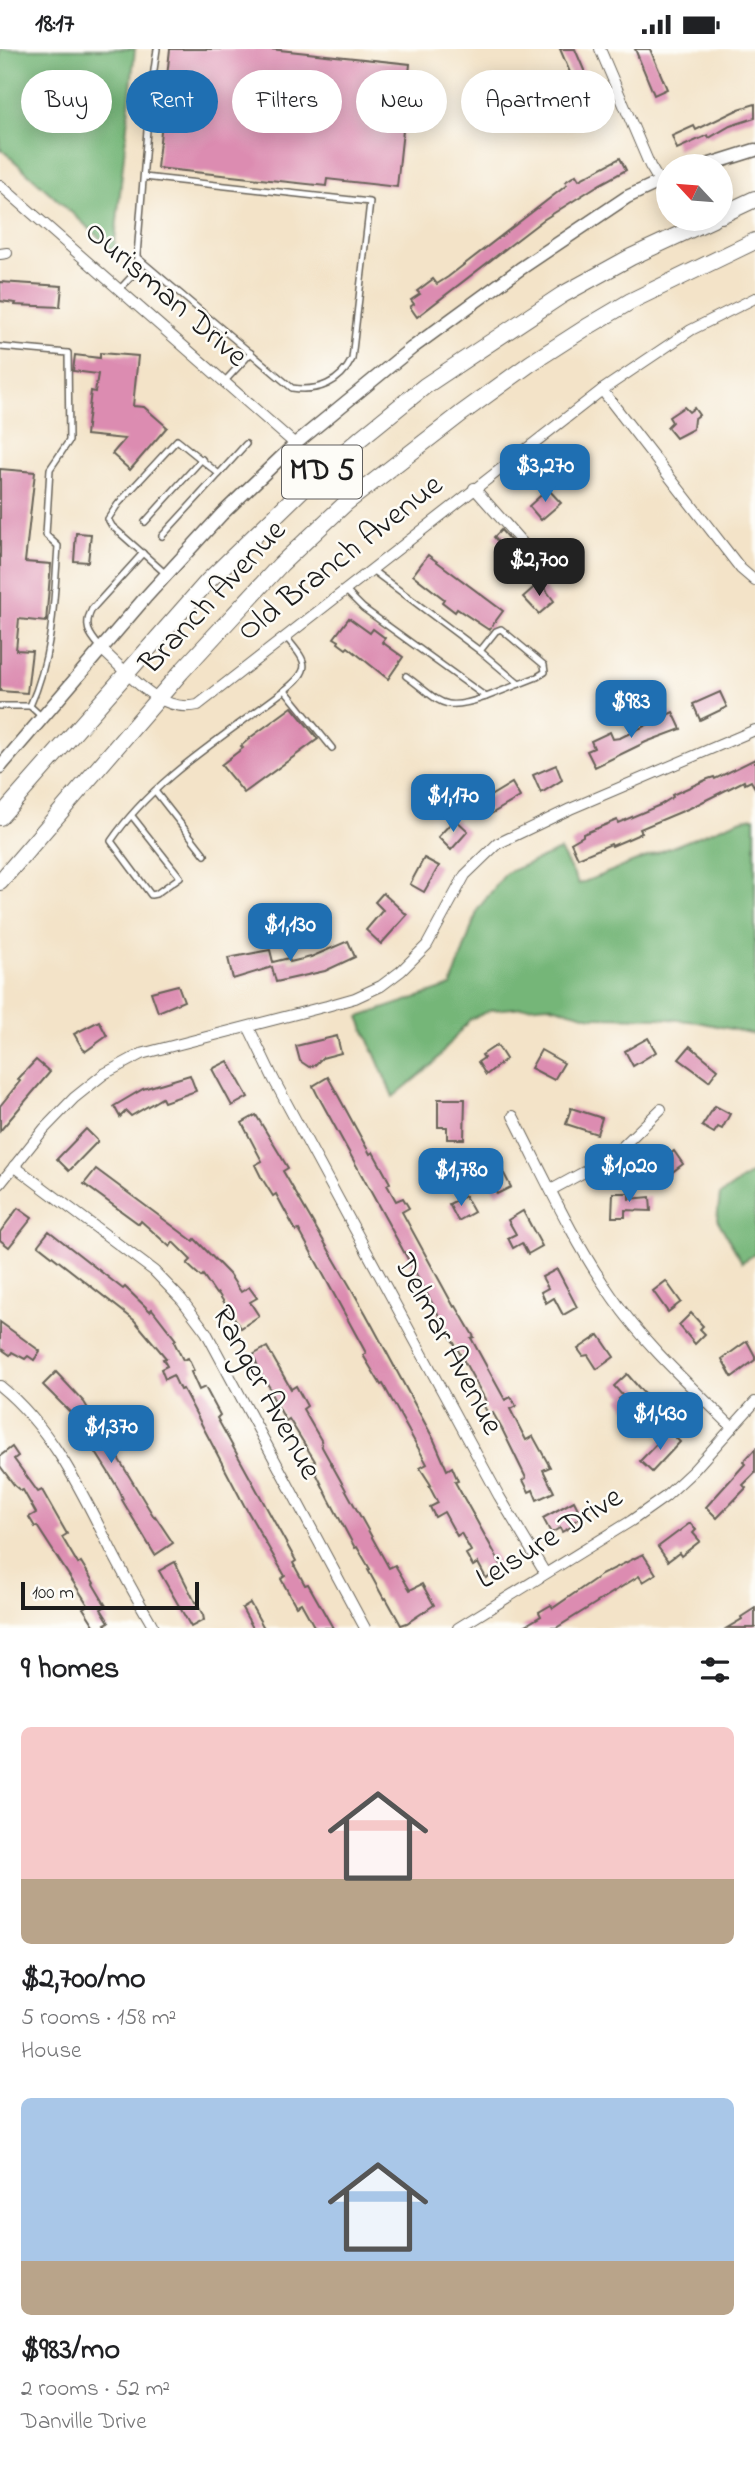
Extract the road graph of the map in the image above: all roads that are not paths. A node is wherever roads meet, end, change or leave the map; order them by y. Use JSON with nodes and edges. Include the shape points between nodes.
{"nodes":[{"id":1,"x":157,"y":49,"type":"edge"},
{"id":2,"x":600,"y":49,"type":"edge"},
{"id":3,"x":755,"y":150,"type":"edge"},
{"id":4,"x":733,"y":157,"type":"edge"},
{"id":5,"x":656,"y":172,"type":"edge"},
{"id":6,"x":144,"y":177,"type":"junction"},
{"id":7,"x":656,"y":183,"type":"edge"},
{"id":8,"x":0,"y":185,"type":"edge"},
{"id":9,"x":755,"y":199,"type":"edge"},
{"id":10,"x":733,"y":209,"type":"edge"},
{"id":11,"x":687,"y":231,"type":"edge"},
{"id":12,"x":755,"y":241,"type":"edge"},
{"id":13,"x":138,"y":258,"type":"junction"},
{"id":14,"x":120,"y":290,"type":"junction"},
{"id":15,"x":755,"y":298,"type":"edge"},
{"id":16,"x":0,"y":347,"type":"edge"},
{"id":17,"x":251,"y":353,"type":"junction"},
{"id":18,"x":224,"y":382,"type":"junction"},
{"id":19,"x":602,"y":390,"type":"junction"},
{"id":20,"x":246,"y":444,"type":"dead end"},
{"id":21,"x":295,"y":444,"type":"junction"},
{"id":22,"x":202,"y":459,"type":"junction"},
{"id":23,"x":219,"y":474,"type":"junction"},
{"id":24,"x":474,"y":488,"type":"junction"},
{"id":25,"x":145,"y":522,"type":"dead end"},
{"id":26,"x":162,"y":536,"type":"dead end"},
{"id":27,"x":527,"y":548,"type":"dead end"},
{"id":28,"x":143,"y":553,"type":"junction"},
{"id":29,"x":372,"y":570,"type":"junction"},
{"id":30,"x":166,"y":574,"type":"junction"},
{"id":31,"x":755,"y":581,"type":"edge"},
{"id":32,"x":345,"y":590,"type":"junction"},
{"id":33,"x":285,"y":636,"type":"junction"},
{"id":34,"x":101,"y":649,"type":"junction"},
{"id":35,"x":480,"y":651,"type":"junction"},
{"id":36,"x":128,"y":673,"type":"junction"},
{"id":37,"x":406,"y":676,"type":"dead end"},
{"id":38,"x":519,"y":684,"type":"junction"},
{"id":39,"x":285,"y":691,"type":"junction"},
{"id":40,"x":486,"y":697,"type":"junction"},
{"id":41,"x":158,"y":699,"type":"junction"},
{"id":42,"x":0,"y":706,"type":"edge"},
{"id":43,"x":30,"y":706,"type":"junction"},
{"id":44,"x":42,"y":717,"type":"junction"},
{"id":45,"x":755,"y":730,"type":"edge"},
{"id":46,"x":332,"y":748,"type":"dead end"},
{"id":47,"x":0,"y":767,"type":"edge"},
{"id":48,"x":155,"y":791,"type":"junction"},
{"id":49,"x":1,"y":815,"type":"edge"},
{"id":50,"x":132,"y":816,"type":"junction"},
{"id":51,"x":205,"y":855,"type":"dead end"},
{"id":52,"x":0,"y":882,"type":"edge"},
{"id":53,"x":249,"y":1028,"type":"junction"},
{"id":54,"x":660,"y":1109,"type":"dead end"},
{"id":55,"x":513,"y":1116,"type":"dead end"},
{"id":56,"x":14,"y":1166,"type":"junction"},
{"id":57,"x":0,"y":1184,"type":"edge"},
{"id":58,"x":551,"y":1190,"type":"junction"},
{"id":59,"x":0,"y":1386,"type":"edge"},
{"id":60,"x":755,"y":1402,"type":"edge"},
{"id":61,"x":732,"y":1427,"type":"junction"},
{"id":62,"x":545,"y":1573,"type":"junction"},
{"id":63,"x":154,"y":1628,"type":"edge"},
{"id":64,"x":365,"y":1628,"type":"edge"},
{"id":65,"x":457,"y":1628,"type":"edge"}],
"edges":[{"from":1,"to":6,"type":"lane"},
{"from":2,"to":5,"type":"street"},
{"from":3,"to":4,"type":"street"},
{"from":6,"to":13,"type":"lane"},
{"from":6,"to":17,"type":"lane","via":[[370,202],[352,359],[346,369],[320,389],[292,388]]},
{"from":7,"to":21,"type":"street","via":[[627,197],[520,269],[412,348]]},
{"from":8,"to":14,"type":"street","name":"Ourisman Drive"},
{"from":9,"to":10,"type":"highway"},
{"from":11,"to":36,"type":"highway","name":"Branch Avenue","number":"MD 5","via":[[562,295],[425,386],[257,533],[208,581]]},
{"from":12,"to":41,"type":"highway","name":"Branch Avenue","number":"MD 5","via":[[587,327],[462,413],[302,543]]},
{"from":13,"to":14,"type":"lane","via":[[133,275]]},
{"from":13,"to":17,"type":"lane"},
{"from":14,"to":18,"type":"street","name":"Ourisman Drive"},
{"from":15,"to":19,"type":"street","name":"Old Branch Avenue","via":[[691,330]]},
{"from":16,"to":43,"type":"lane","via":[[68,353],[69,440],[50,469],[46,535],[58,546],[55,590],[48,650]]},
{"from":17,"to":18,"type":"lane"},
{"from":18,"to":21,"type":"street","name":"Ourisman Drive"},
{"from":19,"to":24,"type":"street","name":"Old Branch Avenue"},
{"from":19,"to":31,"type":"street"},
{"from":20,"to":23,"type":"lane"},
{"from":21,"to":30,"type":"street"},
{"from":22,"to":23,"type":"lane"},
{"from":22,"to":25,"type":"lane"},
{"from":22,"to":28,"type":"lane","via":[[177,440],[108,519]]},
{"from":23,"to":26,"type":"lane"},
{"from":24,"to":27,"type":"street"},
{"from":24,"to":29,"type":"street","name":"Old Branch Avenue"},
{"from":28,"to":30,"type":"lane"},
{"from":28,"to":34,"type":"lane","via":[[87,619],[87,631]]},
{"from":29,"to":32,"type":"street","name":"Old Branch Avenue"},
{"from":29,"to":35,"type":"lane"},
{"from":30,"to":34,"type":"street"},
{"from":32,"to":33,"type":"street","name":"Old Branch Avenue"},
{"from":32,"to":40,"type":"lane"},
{"from":33,"to":39,"type":"lane","via":[[305,667]]},
{"from":33,"to":41,"type":"street","name":"Old Branch Avenue","via":[[198,705],[174,706]]},
{"from":34,"to":36,"type":"street"},
{"from":34,"to":44,"type":"street"},
{"from":35,"to":38,"type":"lane"},
{"from":35,"to":38,"type":"lane","via":[[501,629],[544,664],[545,672]]},
{"from":36,"to":41,"type":"street"},
{"from":36,"to":49,"type":"highway","name":"Branch Avenue","number":"MD 5"},
{"from":37,"to":40,"type":"lane","via":[[446,706]]},
{"from":38,"to":40,"type":"lane"},
{"from":39,"to":46,"type":"lane"},
{"from":39,"to":48,"type":"lane"},
{"from":41,"to":52,"type":"highway","name":"Branch Avenue","number":"MD 5"},
{"from":42,"to":43,"type":"lane"},
{"from":43,"to":44,"type":"lane"},
{"from":44,"to":47,"type":"street"},
{"from":45,"to":53,"type":"street","via":[[498,844],[465,875],[427,944],[401,971],[355,998]]},
{"from":48,"to":50,"type":"lane"},
{"from":48,"to":51,"type":"lane"},
{"from":50,"to":50,"type":"lane","via":[[111,841],[151,895],[156,894],[180,877]]},
{"from":53,"to":56,"type":"street","via":[[141,1054],[104,1074],[74,1098]]},
{"from":53,"to":62,"type":"street","name":"Delmar Avenue","via":[[457,1419]]},
{"from":54,"to":58,"type":"street","via":[[622,1147]]},
{"from":55,"to":58,"type":"street"},
{"from":56,"to":57,"type":"street"},
{"from":56,"to":64,"type":"street","name":"Ranger Avenue","via":[[153,1271],[206,1332]]},
{"from":58,"to":61,"type":"street","via":[[612,1297]]},
{"from":59,"to":63,"type":"street","via":[[38,1423],[60,1454]]},
{"from":60,"to":61,"type":"street","name":"Leisure Drive"},
{"from":61,"to":62,"type":"street","name":"Leisure Drive","via":[[665,1497]]},
{"from":62,"to":65,"type":"street","name":"Leisure Drive"}]}
